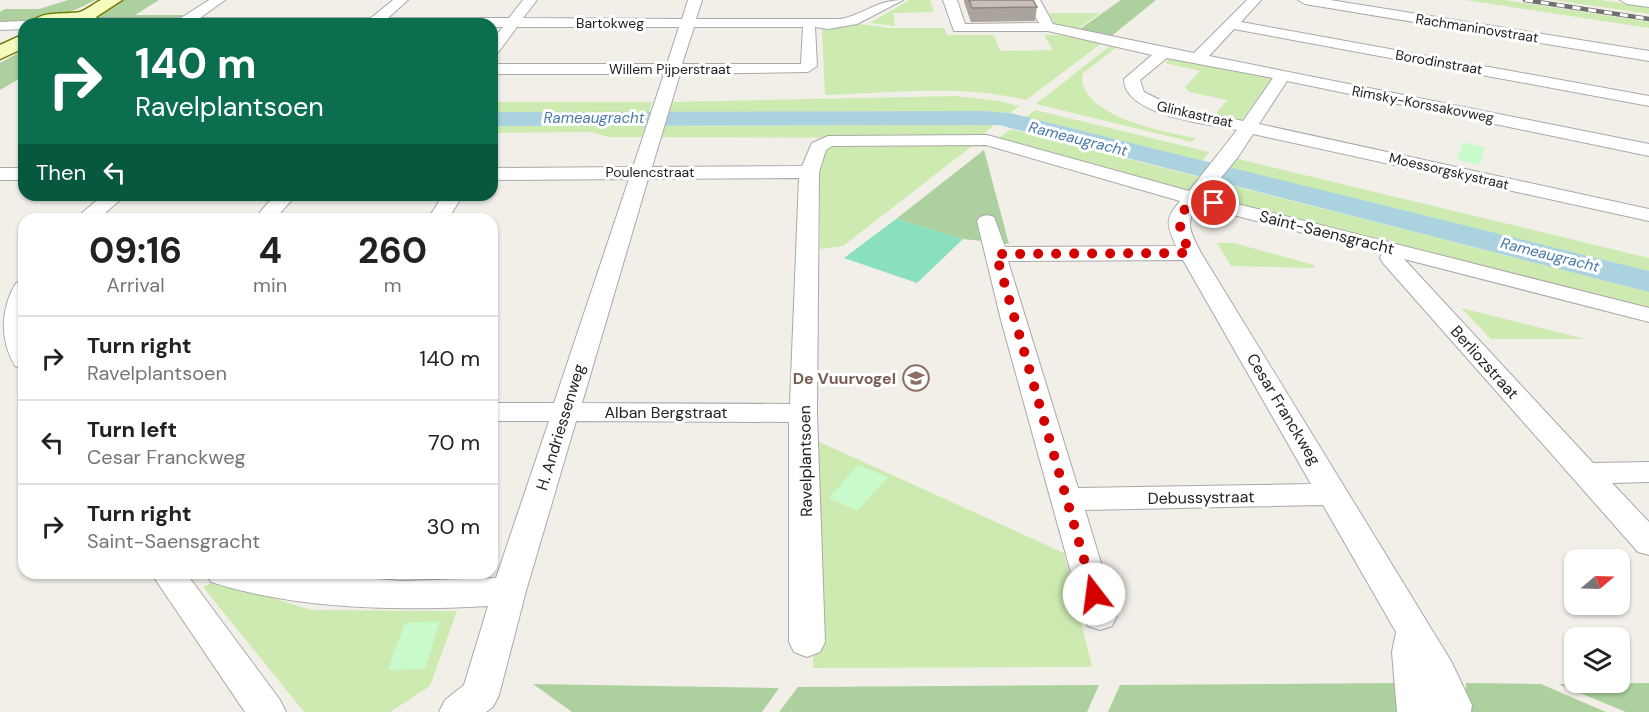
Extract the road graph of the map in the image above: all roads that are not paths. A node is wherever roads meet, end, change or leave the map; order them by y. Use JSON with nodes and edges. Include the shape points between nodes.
{"nodes":[{"id":1,"x":101,"y":0,"type":"edge"},
{"id":2,"x":113,"y":0,"type":"edge"},
{"id":3,"x":218,"y":0,"type":"edge"},
{"id":4,"x":401,"y":0,"type":"edge"},
{"id":5,"x":530,"y":0,"type":"edge"},
{"id":6,"x":695,"y":0,"type":"edge"},
{"id":7,"x":896,"y":0,"type":"edge"},
{"id":8,"x":950,"y":0,"type":"edge"},
{"id":9,"x":1033,"y":0,"type":"edge"},
{"id":10,"x":1254,"y":0,"type":"edge"},
{"id":11,"x":1305,"y":0,"type":"edge"},
{"id":12,"x":1627,"y":0,"type":"edge"},
{"id":13,"x":1649,"y":3,"type":"edge"},
{"id":14,"x":63,"y":18,"type":"edge"},
{"id":15,"x":91,"y":18,"type":"edge"},
{"id":16,"x":189,"y":18,"type":"edge"},
{"id":17,"x":380,"y":18,"type":"edge"},
{"id":18,"x":844,"y":23,"type":"junction"},
{"id":19,"x":1230,"y":24,"type":"junction"},
{"id":20,"x":687,"y":25,"type":"junction"},
{"id":21,"x":498,"y":26,"type":"edge"},
{"id":22,"x":511,"y":26,"type":"junction"},
{"id":23,"x":498,"y":27,"type":"edge"},
{"id":24,"x":1048,"y":27,"type":"junction"},
{"id":25,"x":809,"y":28,"type":"junction"},
{"id":26,"x":17,"y":29,"type":"edge"},
{"id":27,"x":498,"y":43,"type":"edge"},
{"id":28,"x":18,"y":50,"type":"edge"},
{"id":29,"x":1164,"y":52,"type":"junction"},
{"id":30,"x":0,"y":53,"type":"edge"},
{"id":31,"x":1649,"y":56,"type":"edge"},
{"id":32,"x":0,"y":58,"type":"edge"},
{"id":33,"x":1198,"y":58,"type":"junction"},
{"id":34,"x":498,"y":69,"type":"edge"},
{"id":35,"x":673,"y":70,"type":"junction"},
{"id":36,"x":1282,"y":76,"type":"junction"},
{"id":37,"x":1649,"y":100,"type":"edge"},
{"id":38,"x":1249,"y":126,"type":"junction"},
{"id":39,"x":1649,"y":150,"type":"edge"},
{"id":40,"x":642,"y":172,"type":"junction"},
{"id":41,"x":809,"y":172,"type":"junction"},
{"id":42,"x":0,"y":174,"type":"edge"},
{"id":43,"x":18,"y":174,"type":"edge"},
{"id":44,"x":498,"y":174,"type":"edge"},
{"id":45,"x":1196,"y":193,"type":"junction"},
{"id":46,"x":108,"y":201,"type":"edge"},
{"id":47,"x":280,"y":201,"type":"edge"},
{"id":48,"x":94,"y":213,"type":"edge"},
{"id":49,"x":270,"y":213,"type":"edge"},
{"id":50,"x":1649,"y":215,"type":"edge"},
{"id":51,"x":987,"y":221,"type":"dead end"},
{"id":52,"x":1394,"y":250,"type":"junction"},
{"id":53,"x":1190,"y":253,"type":"junction"},
{"id":54,"x":996,"y":254,"type":"junction"},
{"id":55,"x":18,"y":300,"type":"edge"},
{"id":56,"x":1649,"y":315,"type":"edge"},
{"id":57,"x":18,"y":348,"type":"edge"},
{"id":58,"x":498,"y":412,"type":"edge"},
{"id":59,"x":565,"y":412,"type":"junction"},
{"id":60,"x":803,"y":413,"type":"junction"},
{"id":61,"x":1649,"y":472,"type":"edge"},
{"id":62,"x":1586,"y":473,"type":"junction"},
{"id":63,"x":1334,"y":494,"type":"junction"},
{"id":64,"x":1068,"y":499,"type":"junction"},
{"id":65,"x":1649,"y":543,"type":"edge"},
{"id":66,"x":172,"y":579,"type":"edge"},
{"id":67,"x":248,"y":579,"type":"edge"},
{"id":68,"x":509,"y":591,"type":"junction"},
{"id":69,"x":1100,"y":616,"type":"dead end"},
{"id":70,"x":1414,"y":630,"type":"junction"},
{"id":71,"x":807,"y":642,"type":"dead end"},
{"id":72,"x":267,"y":712,"type":"edge"},
{"id":73,"x":458,"y":712,"type":"edge"},
{"id":74,"x":1416,"y":712,"type":"edge"},
{"id":75,"x":1452,"y":712,"type":"edge"}],
"edges":[{"from":1,"to":14,"type":"main road"},
{"from":2,"to":15,"type":"main road"},
{"from":3,"to":16,"type":"street"},
{"from":4,"to":17,"type":"street"},
{"from":5,"to":22,"type":"street"},
{"from":6,"to":20,"type":"street","name":"H. Andriessenweg"},
{"from":7,"to":18,"type":"street","name":"Bartokweg"},
{"from":8,"to":24,"type":"street","via":[[960,28]]},
{"from":9,"to":24,"type":"street"},
{"from":10,"to":19,"type":"street"},
{"from":11,"to":31,"type":"street","name":"Rachmaninovstraat"},
{"from":12,"to":13,"type":"street"},
{"from":18,"to":20,"type":"street","name":"Bartokweg"},
{"from":18,"to":25,"type":"street","name":"Bartokweg"},
{"from":19,"to":33,"type":"street"},
{"from":19,"to":37,"type":"street","name":"Borodinstraat"},
{"from":20,"to":22,"type":"street","name":"Bartokweg"},
{"from":20,"to":25,"type":"street","name":"Bartokweg"},
{"from":20,"to":35,"type":"street","name":"H. Andriessenweg"},
{"from":21,"to":22,"type":"street","name":"Bartokweg"},
{"from":22,"to":23,"type":"street","name":"Bartokweg"},
{"from":22,"to":27,"type":"street"},
{"from":24,"to":29,"type":"street"},
{"from":25,"to":35,"type":"street","name":"Willem Pijperstraat","via":[[809,66],[803,69]]},
{"from":26,"to":30,"type":"main road"},
{"from":28,"to":32,"type":"main road"},
{"from":29,"to":33,"type":"street"},
{"from":29,"to":38,"type":"street","name":"Glinkastraat","via":[[1132,79],[1134,91],[1143,100],[1168,110]]},
{"from":33,"to":36,"type":"street","name":"Rimsky-Korssakovweg"},
{"from":34,"to":35,"type":"street","name":"Willem Pijperstraat"},
{"from":35,"to":40,"type":"street","name":"H. Andriessenweg"},
{"from":36,"to":38,"type":"street"},
{"from":36,"to":39,"type":"street","name":"Rimsky-Korssakovweg"},
{"from":38,"to":45,"type":"street","via":[[1222,165]]},
{"from":38,"to":50,"type":"street","name":"Moessorgskystraat"},
{"from":40,"to":41,"type":"street","name":"Poulencstraat"},
{"from":40,"to":44,"type":"street","name":"Poulencstraat"},
{"from":40,"to":59,"type":"street","name":"H. Andriessenweg"},
{"from":41,"to":45,"type":"street","name":"Saint-Saensgracht","via":[[818,147],[828,141],[987,140]]},
{"from":41,"to":60,"type":"street","name":"Ravelplantsoen"},
{"from":42,"to":43,"type":"street"},
{"from":45,"to":52,"type":"street","name":"Saint-Saensgracht"},
{"from":45,"to":53,"type":"street","name":"Cesar Franckweg","via":[[1181,213],[1178,226]]},
{"from":46,"to":48,"type":"street"},
{"from":47,"to":49,"type":"street"},
{"from":51,"to":54,"type":"street"},
{"from":52,"to":56,"type":"street","name":"Saint-Saensgracht"},
{"from":52,"to":62,"type":"street","name":"Berliozstraat","via":[[1391,258]]},
{"from":53,"to":54,"type":"street"},
{"from":53,"to":63,"type":"street","name":"Cesar Franckweg"},
{"from":54,"to":64,"type":"street"},
{"from":55,"to":57,"type":"street","via":[[13,328]]},
{"from":58,"to":59,"type":"street","name":"Alban Bergstraat"},
{"from":59,"to":60,"type":"street","name":"Alban Bergstraat"},
{"from":59,"to":68,"type":"street","name":"H. Andriessenweg"},
{"from":60,"to":71,"type":"street","name":"Ravelplantsoen"},
{"from":61,"to":62,"type":"street"},
{"from":62,"to":65,"type":"street","name":"Berliozstraat"},
{"from":63,"to":64,"type":"street","name":"Debussystraat"},
{"from":63,"to":70,"type":"street","name":"Cesar Franckweg"},
{"from":64,"to":69,"type":"street"},
{"from":66,"to":72,"type":"street"},
{"from":67,"to":68,"type":"street","via":[[334,591]]},
{"from":68,"to":73,"type":"street","name":"H. Andriessenweg","via":[[480,695]]},
{"from":70,"to":74,"type":"street","via":[[1410,652]]},
{"from":70,"to":75,"type":"street","name":"Cesar Franckweg","via":[[1438,672],[1453,705]]}]}
